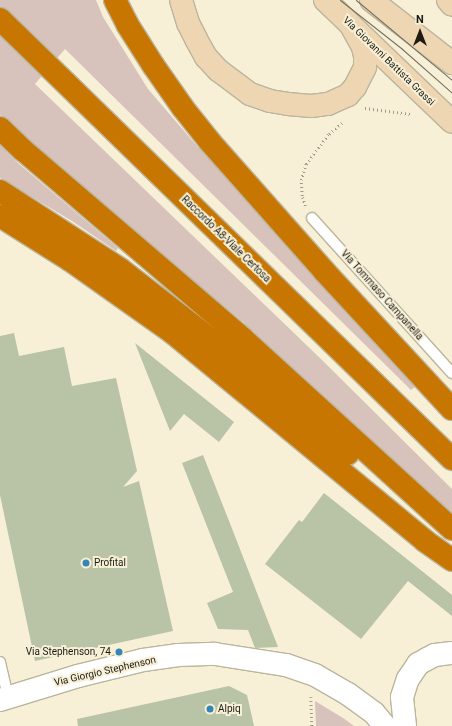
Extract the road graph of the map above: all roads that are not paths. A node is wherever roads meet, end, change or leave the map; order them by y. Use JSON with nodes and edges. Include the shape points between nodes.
{"nodes":[{"id":1,"x":115,"y":0,"type":"edge"},
{"id":2,"x":181,"y":0,"type":"edge"},
{"id":3,"x":325,"y":0,"type":"edge"},
{"id":4,"x":371,"y":0,"type":"edge"},
{"id":5,"x":448,"y":0,"type":"edge"},
{"id":6,"x":452,"y":5,"type":"edge"},
{"id":7,"x":0,"y":20,"type":"edge"},
{"id":8,"x":351,"y":25,"type":"junction"},
{"id":9,"x":452,"y":63,"type":"edge"},
{"id":10,"x":452,"y":122,"type":"edge"},
{"id":11,"x":0,"y":128,"type":"edge"},
{"id":12,"x":0,"y":192,"type":"edge"},
{"id":13,"x":0,"y":216,"type":"edge"},
{"id":14,"x":312,"y":218,"type":"road end"},
{"id":15,"x":452,"y":372,"type":"edge"},
{"id":16,"x":452,"y":409,"type":"edge"},
{"id":17,"x":452,"y":459,"type":"edge"},
{"id":18,"x":452,"y":529,"type":"edge"},
{"id":19,"x":452,"y":546,"type":"edge"},
{"id":20,"x":452,"y":560,"type":"edge"},
{"id":21,"x":452,"y":653,"type":"edge"},
{"id":22,"x":0,"y":662,"type":"edge"},
{"id":23,"x":4,"y":698,"type":"edge"},
{"id":24,"x":385,"y":726,"type":"edge"},
{"id":25,"x":405,"y":726,"type":"edge"}],
"edges":[{"from":1,"to":16,"type":"highway","via":[[153,65],[210,142],[324,271]]},
{"from":2,"to":8,"type":"main road","via":[[196,39],[206,57],[218,70],[250,94],[288,104],[328,104],[348,95],[355,87],[365,67],[365,56]]},
{"from":3,"to":8,"type":"main road","name":"Via Giovanni Battista Grassi"},
{"from":4,"to":9,"type":"main road"},
{"from":5,"to":6,"type":"main road"},
{"from":7,"to":17,"type":"highway","name":"Raccordo A8-Viale Certosa"},
{"from":8,"to":10,"type":"main road","name":"Via Giovanni Battista Grassi"},
{"from":11,"to":18,"type":"highway","via":[[242,338]]},
{"from":12,"to":19,"type":"highway","via":[[108,261],[168,305],[311,422]]},
{"from":13,"to":20,"type":"highway","via":[[70,260],[172,334],[425,541]]},
{"from":14,"to":15,"type":"lane","name":"Via Tommaso Campanella"},
{"from":21,"to":25,"type":"street","via":[[426,659],[418,664],[408,679],[402,697]]},
{"from":22,"to":23,"type":"lane"},
{"from":23,"to":24,"type":"street","name":"Via Giorgio Stephenson","via":[[143,660],[215,654],[286,665],[315,675],[348,694],[374,713]]}]}
